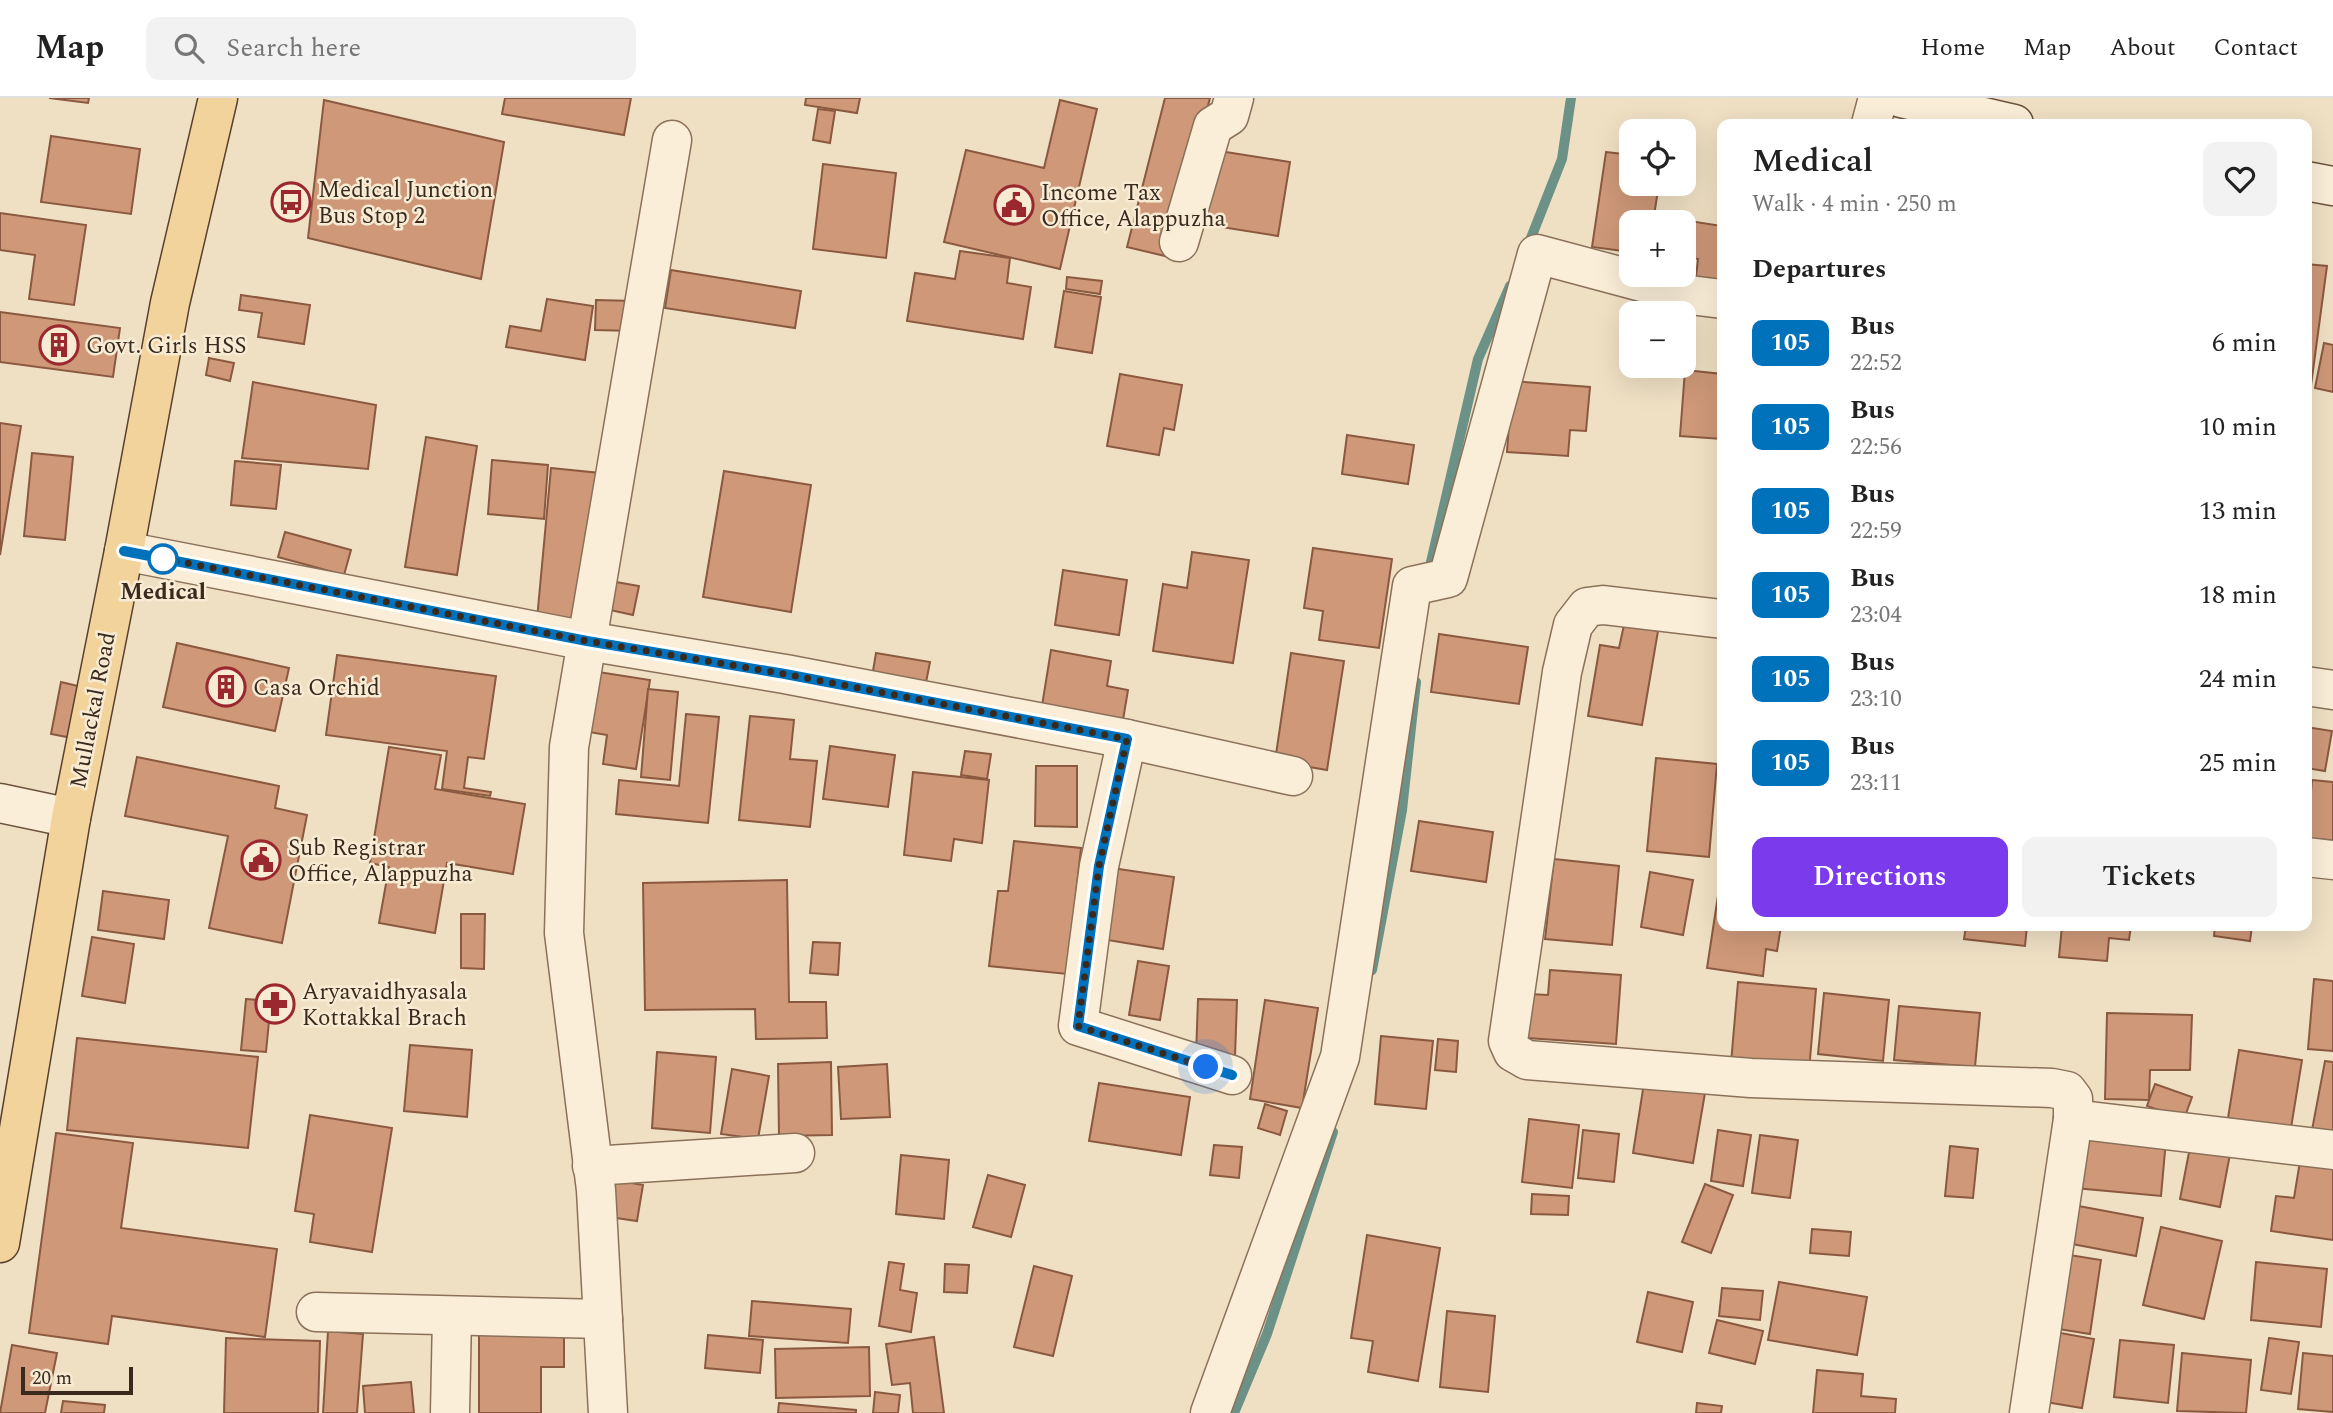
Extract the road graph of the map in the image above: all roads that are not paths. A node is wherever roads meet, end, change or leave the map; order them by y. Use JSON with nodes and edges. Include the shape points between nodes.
{"nodes":[{"id":1,"x":218,"y":98,"type":"edge"},
{"id":2,"x":1234,"y":98,"type":"edge"},
{"id":3,"x":1878,"y":98,"type":"edge"},
{"id":4,"x":1901,"y":98,"type":"edge"},
{"id":5,"x":1872,"y":119,"type":"edge"},
{"id":6,"x":1992,"y":119,"type":"edge"},
{"id":7,"x":672,"y":140,"type":"dead end"},
{"id":8,"x":2312,"y":182,"type":"edge"},
{"id":9,"x":2333,"y":186,"type":"edge"},
{"id":10,"x":1180,"y":243,"type":"dead end"},
{"id":11,"x":1717,"y":298,"type":"edge"},
{"id":12,"x":124,"y":551,"type":"junction"},
{"id":13,"x":1717,"y":619,"type":"edge"},
{"id":14,"x":587,"y":641,"type":"junction"},
{"id":15,"x":2312,"y":687,"type":"edge"},
{"id":16,"x":2333,"y":690,"type":"edge"},
{"id":17,"x":1127,"y":739,"type":"junction"},
{"id":18,"x":1293,"y":776,"type":"dead end"},
{"id":19,"x":0,"y":803,"type":"edge"},
{"id":20,"x":71,"y":818,"type":"junction"},
{"id":21,"x":2312,"y":858,"type":"edge"},
{"id":22,"x":2333,"y":860,"type":"edge"},
{"id":23,"x":1232,"y":1075,"type":"dead end"},
{"id":24,"x":2073,"y":1119,"type":"junction"},
{"id":25,"x":2333,"y":1150,"type":"edge"},
{"id":26,"x":795,"y":1153,"type":"dead end"},
{"id":27,"x":592,"y":1166,"type":"junction"},
{"id":28,"x":0,"y":1243,"type":"edge"},
{"id":29,"x":316,"y":1312,"type":"dead end"},
{"id":30,"x":452,"y":1316,"type":"junction"},
{"id":31,"x":603,"y":1319,"type":"junction"},
{"id":32,"x":450,"y":1413,"type":"edge"},
{"id":33,"x":608,"y":1413,"type":"edge"},
{"id":34,"x":1209,"y":1413,"type":"edge"},
{"id":35,"x":2029,"y":1413,"type":"edge"}],
"edges":[{"from":1,"to":12,"type":"main road","name":"Mullackal Road","via":[[170,303]]},
{"from":2,"to":10,"type":"street","via":[[1228,116],[1213,126]]},
{"from":3,"to":5,"type":"street"},
{"from":4,"to":6,"type":"street"},
{"from":7,"to":14,"type":"street"},
{"from":8,"to":9,"type":"street"},
{"from":11,"to":34,"type":"street","via":[[1537,254],[1430,582],[1340,1057]]},
{"from":12,"to":14,"type":"street"},
{"from":12,"to":20,"type":"main road","name":"Mullackal Road"},
{"from":13,"to":24,"type":"street","via":[[1603,605],[1587,607],[1573,625],[1562,672],[1508,1041],[1513,1052],[1527,1060],[1751,1078],[2052,1088],[2067,1091],[2073,1099]]},
{"from":14,"to":17,"type":"street"},
{"from":14,"to":27,"type":"street","via":[[569,747],[564,933]]},
{"from":15,"to":16,"type":"street"},
{"from":17,"to":18,"type":"street"},
{"from":17,"to":23,"type":"street","via":[[1099,866],[1078,1026]]},
{"from":19,"to":20,"type":"street"},
{"from":20,"to":28,"type":"main road","name":"Mullackal Road"},
{"from":21,"to":22,"type":"street"},
{"from":24,"to":25,"type":"street"},
{"from":24,"to":35,"type":"street"},
{"from":26,"to":27,"type":"street"},
{"from":27,"to":31,"type":"street"},
{"from":29,"to":30,"type":"street"},
{"from":30,"to":31,"type":"street"},
{"from":30,"to":32,"type":"street"},
{"from":31,"to":33,"type":"street"}]}
